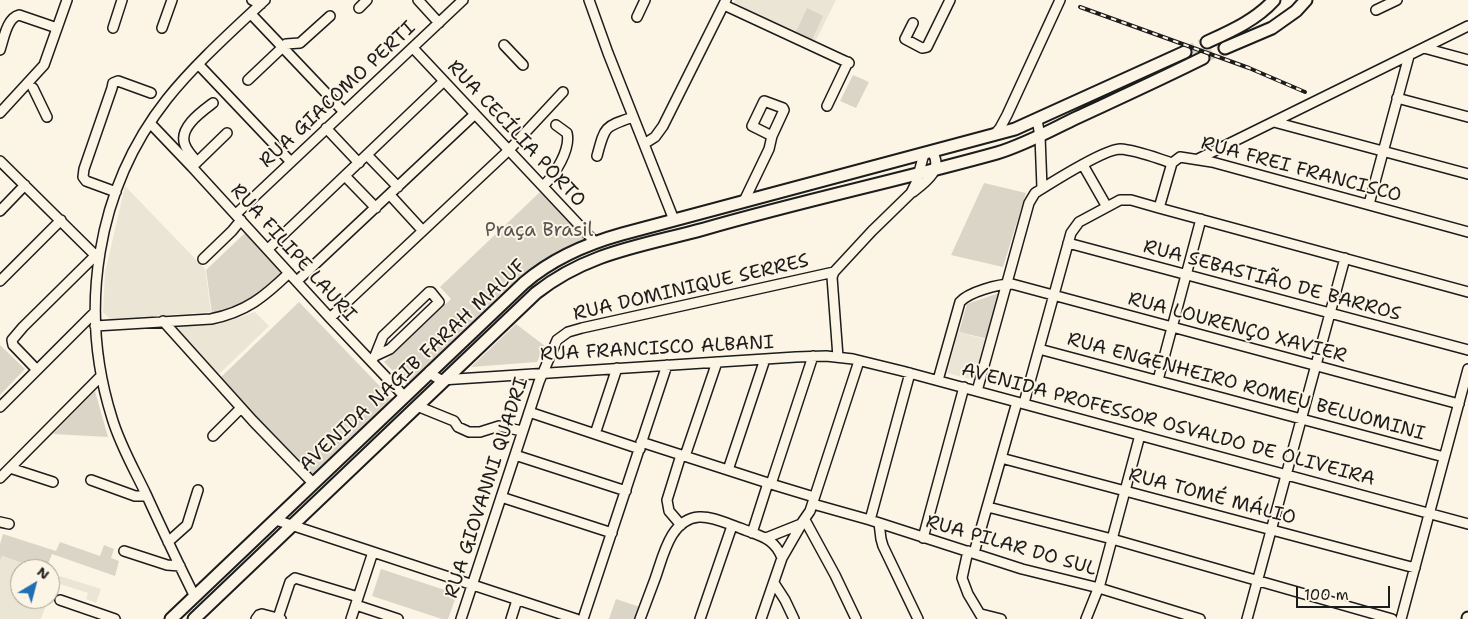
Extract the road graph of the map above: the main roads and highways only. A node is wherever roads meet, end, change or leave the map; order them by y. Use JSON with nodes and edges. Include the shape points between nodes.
{"nodes":[{"id":1,"x":1274,"y":0,"type":"edge"},
{"id":2,"x":1304,"y":1,"type":"edge"},
{"id":3,"x":1207,"y":42,"type":"tunnel mouth"},
{"id":4,"x":1225,"y":48,"type":"tunnel mouth"},
{"id":5,"x":1185,"y":52,"type":"tunnel mouth"},
{"id":6,"x":1203,"y":58,"type":"tunnel mouth"},
{"id":7,"x":674,"y":220,"type":"junction"},
{"id":8,"x":668,"y":238,"type":"junction"},
{"id":9,"x":401,"y":399,"type":"junction"},
{"id":10,"x":415,"y":408,"type":"junction"},
{"id":11,"x":194,"y":597,"type":"junction"},
{"id":12,"x":171,"y":619,"type":"edge"},
{"id":13,"x":192,"y":619,"type":"edge"}],
"edges":[{"from":1,"to":3,"type":"main road","via":[[1251,19]]},
{"from":2,"to":4,"type":"main road","via":[[1293,14],[1272,28]]},
{"from":5,"to":7,"type":"main road","name":"AVENIDA NAGIB FARAH MALUF","via":[[1015,129]]},
{"from":6,"to":8,"type":"main road","name":"AVENIDA NAGIB FARAH MALUF","via":[[1040,136],[999,152]]},
{"from":7,"to":8,"type":"main road","via":[[677,231]]},
{"from":7,"to":9,"type":"main road","name":"AVENIDA NAGIB FARAH MALUF","via":[[595,242],[562,256],[526,281]]},
{"from":8,"to":10,"type":"main road","name":"AVENIDA NAGIB FARAH MALUF","via":[[601,256],[562,274],[536,293]]},
{"from":9,"to":10,"type":"main road","via":[[405,407]]},
{"from":9,"to":11,"type":"main road","name":"AVENIDA NAGIB FARAH MALUF"},
{"from":10,"to":13,"type":"main road","name":"AVENIDA NAGIB FARAH MALUF"},
{"from":11,"to":12,"type":"main road","name":"AVENIDA NAGIB FARAH MALUF"},
{"from":11,"to":13,"type":"main road"}]}
